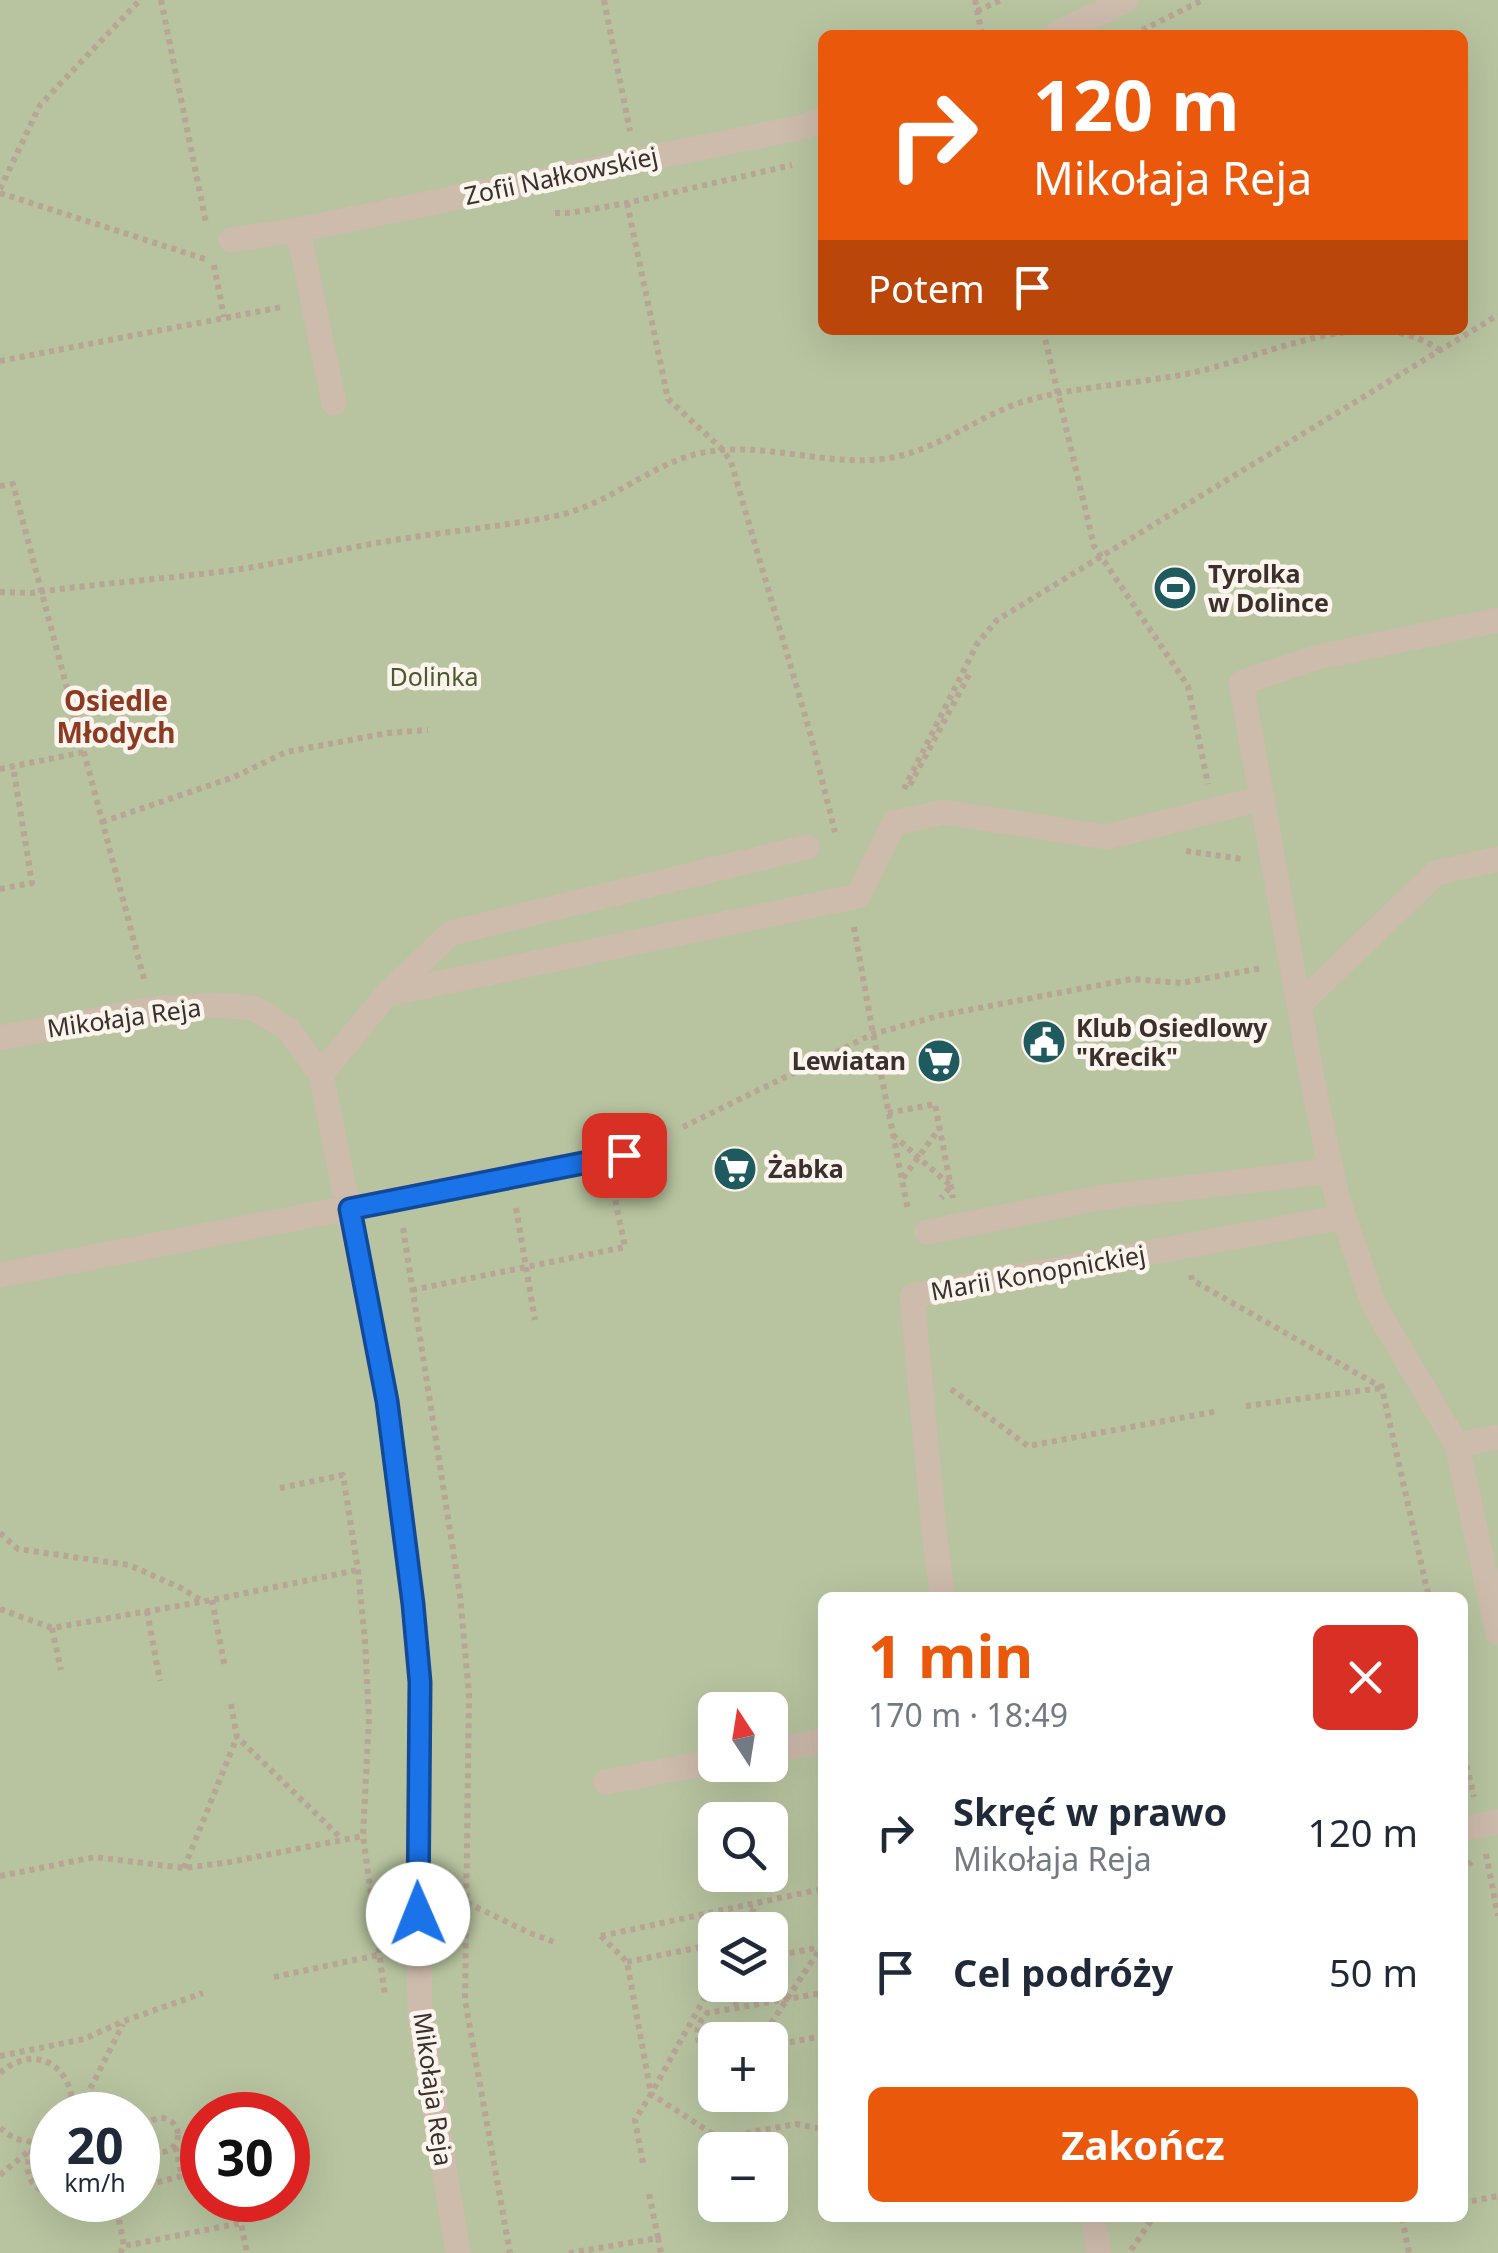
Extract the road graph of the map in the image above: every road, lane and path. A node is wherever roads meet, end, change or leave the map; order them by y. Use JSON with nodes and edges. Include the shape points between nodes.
{"nodes":[{"id":1,"x":140,"y":0,"type":"edge"},
{"id":2,"x":161,"y":0,"type":"edge"},
{"id":3,"x":604,"y":0,"type":"edge"},
{"id":4,"x":976,"y":0,"type":"edge"},
{"id":5,"x":1001,"y":0,"type":"edge"},
{"id":6,"x":1126,"y":0,"type":"edge"},
{"id":7,"x":1203,"y":0,"type":"edge"},
{"id":8,"x":978,"y":11,"type":"junction"},
{"id":9,"x":981,"y":30,"type":"edge"},
{"id":10,"x":1064,"y":30,"type":"edge"},
{"id":11,"x":1142,"y":30,"type":"edge"},
{"id":12,"x":818,"y":121,"type":"edge"},
{"id":13,"x":636,"y":160,"type":"junction"},
{"id":14,"x":0,"y":191,"type":"edge"},
{"id":15,"x":627,"y":203,"type":"dead end"},
{"id":16,"x":206,"y":225,"type":"dead end"},
{"id":17,"x":298,"y":230,"type":"junction"},
{"id":18,"x":220,"y":242,"type":"joint"},
{"id":19,"x":214,"y":262,"type":"junction"},
{"id":20,"x":226,"y":266,"type":"dead end"},
{"id":21,"x":313,"y":301,"type":"junction"},
{"id":22,"x":1498,"y":315,"type":"edge"},
{"id":23,"x":224,"y":318,"type":"junction"},
{"id":24,"x":1468,"y":334,"type":"edge"},
{"id":25,"x":1044,"y":335,"type":"edge"},
{"id":26,"x":1331,"y":335,"type":"edge"},
{"id":27,"x":1407,"y":335,"type":"edge"},
{"id":28,"x":1466,"y":335,"type":"edge"},
{"id":29,"x":1441,"y":351,"type":"junction"},
{"id":30,"x":0,"y":360,"type":"edge"},
{"id":31,"x":1057,"y":394,"type":"junction"},
{"id":32,"x":334,"y":403,"type":"dead end"},
{"id":33,"x":723,"y":450,"type":"junction"},
{"id":34,"x":0,"y":486,"type":"edge"},
{"id":35,"x":1101,"y":558,"type":"junction"},
{"id":36,"x":42,"y":591,"type":"junction"},
{"id":37,"x":0,"y":592,"type":"edge"},
{"id":38,"x":1498,"y":620,"type":"edge"},
{"id":39,"x":971,"y":671,"type":"dead end"},
{"id":40,"x":428,"y":730,"type":"dead end"},
{"id":41,"x":84,"y":752,"type":"junction"},
{"id":42,"x":13,"y":766,"type":"junction"},
{"id":43,"x":0,"y":769,"type":"edge"},
{"id":44,"x":917,"y":776,"type":"dead end"},
{"id":45,"x":1263,"y":798,"type":"junction"},
{"id":46,"x":898,"y":802,"type":"dead end"},
{"id":47,"x":1213,"y":810,"type":"junction"},
{"id":48,"x":833,"y":820,"type":"dead end"},
{"id":49,"x":102,"y":822,"type":"junction"},
{"id":50,"x":807,"y":847,"type":"dead end"},
{"id":51,"x":1498,"y":859,"type":"edge"},
{"id":52,"x":0,"y":890,"type":"edge"},
{"id":53,"x":1292,"y":961,"type":"junction"},
{"id":54,"x":862,"y":967,"type":"dead end"},
{"id":55,"x":387,"y":994,"type":"junction"},
{"id":56,"x":1300,"y":1004,"type":"junction"},
{"id":57,"x":152,"y":1010,"type":"junction"},
{"id":58,"x":873,"y":1034,"type":"junction"},
{"id":59,"x":0,"y":1038,"type":"edge"},
{"id":60,"x":321,"y":1074,"type":"junction"},
{"id":61,"x":888,"y":1113,"type":"junction"},
{"id":62,"x":940,"y":1128,"type":"junction"},
{"id":63,"x":892,"y":1134,"type":"junction"},
{"id":64,"x":659,"y":1139,"type":"joint"},
{"id":65,"x":918,"y":1157,"type":"junction"},
{"id":66,"x":1332,"y":1171,"type":"junction"},
{"id":67,"x":902,"y":1179,"type":"junction"},
{"id":68,"x":951,"y":1186,"type":"junction"},
{"id":69,"x":398,"y":1200,"type":"junction"},
{"id":70,"x":350,"y":1209,"type":"junction"},
{"id":71,"x":1344,"y":1217,"type":"junction"},
{"id":72,"x":918,"y":1224,"type":"joint"},
{"id":73,"x":620,"y":1225,"type":"dead end"},
{"id":74,"x":958,"y":1225,"type":"junction"},
{"id":75,"x":522,"y":1245,"type":"dead end"},
{"id":76,"x":1186,"y":1246,"type":"junction"},
{"id":77,"x":526,"y":1267,"type":"junction"},
{"id":78,"x":0,"y":1275,"type":"edge"},
{"id":79,"x":412,"y":1290,"type":"junction"},
{"id":80,"x":535,"y":1320,"type":"dead end"},
{"id":81,"x":918,"y":1364,"type":"junction"},
{"id":82,"x":1246,"y":1406,"type":"dead end"},
{"id":83,"x":1218,"y":1411,"type":"dead end"},
{"id":84,"x":1498,"y":1437,"type":"edge"},
{"id":85,"x":1457,"y":1445,"type":"junction"},
{"id":86,"x":280,"y":1488,"type":"dead end"},
{"id":87,"x":0,"y":1533,"type":"edge"},
{"id":88,"x":358,"y":1570,"type":"junction"},
{"id":89,"x":943,"y":1592,"type":"edge"},
{"id":90,"x":208,"y":1601,"type":"junction"},
{"id":91,"x":0,"y":1609,"type":"edge"},
{"id":92,"x":147,"y":1611,"type":"junction"},
{"id":93,"x":52,"y":1628,"type":"junction"},
{"id":94,"x":1498,"y":1632,"type":"edge"},
{"id":95,"x":224,"y":1668,"type":"dead end"},
{"id":96,"x":61,"y":1670,"type":"dead end"},
{"id":97,"x":160,"y":1681,"type":"dead end"},
{"id":98,"x":232,"y":1704,"type":"dead end"},
{"id":99,"x":238,"y":1736,"type":"junction"},
{"id":100,"x":818,"y":1742,"type":"edge"},
{"id":101,"x":788,"y":1748,"type":"edge"},
{"id":102,"x":698,"y":1764,"type":"edge"},
{"id":103,"x":606,"y":1782,"type":"dead end"},
{"id":104,"x":1498,"y":1822,"type":"edge"},
{"id":105,"x":1468,"y":1828,"type":"edge"},
{"id":106,"x":363,"y":1836,"type":"junction"},
{"id":107,"x":343,"y":1840,"type":"junction"},
{"id":108,"x":184,"y":1868,"type":"junction"},
{"id":109,"x":0,"y":1876,"type":"edge"},
{"id":110,"x":418,"y":1878,"type":"junction"},
{"id":111,"x":818,"y":1890,"type":"edge"},
{"id":112,"x":465,"y":1902,"type":"junction"},
{"id":113,"x":757,"y":1904,"type":"junction"},
{"id":114,"x":752,"y":1912,"type":"edge"},
{"id":115,"x":557,"y":1943,"type":"dead end"},
{"id":116,"x":698,"y":1947,"type":"edge"},
{"id":117,"x":818,"y":1947,"type":"edge"},
{"id":118,"x":818,"y":1952,"type":"edge"},
{"id":119,"x":788,"y":1953,"type":"edge"},
{"id":120,"x":378,"y":1955,"type":"junction"},
{"id":121,"x":627,"y":1962,"type":"junction"},
{"id":122,"x":274,"y":1977,"type":"dead end"},
{"id":123,"x":203,"y":1994,"type":"dead end"},
{"id":124,"x":818,"y":1994,"type":"edge"},
{"id":125,"x":788,"y":1998,"type":"joint"},
{"id":126,"x":386,"y":2002,"type":"dead end"},
{"id":127,"x":702,"y":2002,"type":"edge"},
{"id":128,"x":734,"y":2002,"type":"edge"},
{"id":129,"x":768,"y":2002,"type":"edge"},
{"id":130,"x":748,"y":2006,"type":"junction"},
{"id":131,"x":124,"y":2022,"type":"junction"},
{"id":132,"x":698,"y":2022,"type":"edge"},
{"id":133,"x":818,"y":2037,"type":"edge"},
{"id":134,"x":788,"y":2043,"type":"edge"},
{"id":135,"x":0,"y":2056,"type":"edge"},
{"id":136,"x":0,"y":2073,"type":"edge"},
{"id":137,"x":72,"y":2092,"type":"edge"},
{"id":138,"x":89,"y":2092,"type":"edge"},
{"id":139,"x":652,"y":2094,"type":"junction"},
{"id":140,"x":0,"y":2128,"type":"edge"},
{"id":141,"x":818,"y":2128,"type":"edge"},
{"id":142,"x":30,"y":2142,"type":"edge"},
{"id":143,"x":174,"y":2146,"type":"junction"},
{"id":144,"x":30,"y":2151,"type":"edge"},
{"id":145,"x":30,"y":2152,"type":"edge"},
{"id":146,"x":643,"y":2163,"type":"dead end"},
{"id":147,"x":0,"y":2175,"type":"edge"},
{"id":148,"x":30,"y":2180,"type":"edge"},
{"id":149,"x":160,"y":2181,"type":"edge"},
{"id":150,"x":649,"y":2194,"type":"dead end"},
{"id":151,"x":1498,"y":2196,"type":"edge"},
{"id":152,"x":1468,"y":2202,"type":"edge"},
{"id":153,"x":118,"y":2222,"type":"edge"},
{"id":154,"x":1094,"y":2222,"type":"edge"},
{"id":155,"x":1150,"y":2222,"type":"edge"},
{"id":156,"x":1403,"y":2222,"type":"edge"},
{"id":157,"x":658,"y":2238,"type":"junction"},
{"id":158,"x":122,"y":2250,"type":"edge"},
{"id":159,"x":246,"y":2253,"type":"edge"},
{"id":160,"x":458,"y":2253,"type":"edge"},
{"id":161,"x":510,"y":2253,"type":"edge"},
{"id":162,"x":569,"y":2253,"type":"edge"},
{"id":163,"x":661,"y":2253,"type":"edge"},
{"id":164,"x":1099,"y":2253,"type":"edge"},
{"id":165,"x":1129,"y":2253,"type":"edge"},
{"id":166,"x":1409,"y":2253,"type":"edge"}],
"edges":[{"from":1,"to":14,"type":"path","via":[[40,105]]},
{"from":2,"to":16,"type":"path"},
{"from":3,"to":13,"type":"path"},
{"from":4,"to":8,"type":"path"},
{"from":5,"to":8,"type":"path"},
{"from":6,"to":10,"type":"street"},
{"from":7,"to":11,"type":"path"},
{"from":8,"to":9,"type":"path"},
{"from":12,"to":13,"type":"street","name":"Zofii Nałkowskiej"},
{"from":13,"to":17,"type":"street","name":"Zofii Nałkowskiej"},
{"from":14,"to":19,"type":"path"},
{"from":15,"to":33,"type":"path","via":[[668,399]]},
{"from":17,"to":18,"type":"street","name":"Zofii Nałkowskiej"},
{"from":17,"to":21,"type":"street"},
{"from":18,"to":19,"type":"path"},
{"from":19,"to":20,"type":"path"},
{"from":19,"to":23,"type":"path"},
{"from":21,"to":23,"type":"path"},
{"from":21,"to":32,"type":"street"},
{"from":22,"to":24,"type":"path"},
{"from":23,"to":30,"type":"path"},
{"from":25,"to":31,"type":"path"},
{"from":26,"to":31,"type":"path","via":[[1204,370]]},
{"from":27,"to":29,"type":"path"},
{"from":28,"to":29,"type":"path"},
{"from":29,"to":35,"type":"path"},
{"from":31,"to":33,"type":"path","via":[[1027,400],[892,458]]},
{"from":31,"to":35,"type":"path"},
{"from":33,"to":36,"type":"path","via":[[676,461],[556,516],[235,570]]},
{"from":33,"to":48,"type":"path"},
{"from":34,"to":36,"type":"path","via":[[13,484]]},
{"from":35,"to":46,"type":"path","via":[[991,626]]},
{"from":35,"to":47,"type":"path","via":[[1188,686]]},
{"from":36,"to":37,"type":"path"},
{"from":36,"to":41,"type":"path"},
{"from":38,"to":45,"type":"street","via":[[1318,657],[1241,684]]},
{"from":39,"to":44,"type":"path"},
{"from":40,"to":49,"type":"path","via":[[286,752],[234,778]]},
{"from":41,"to":42,"type":"path"},
{"from":41,"to":49,"type":"path"},
{"from":42,"to":43,"type":"path"},
{"from":42,"to":52,"type":"path","via":[[32,883]]},
{"from":45,"to":47,"type":"street"},
{"from":45,"to":53,"type":"street"},
{"from":47,"to":55,"type":"street","via":[[1106,837],[943,812],[894,823],[858,896]]},
{"from":49,"to":57,"type":"path"},
{"from":50,"to":55,"type":"street","via":[[451,933]]},
{"from":51,"to":56,"type":"street","via":[[1436,873]]},
{"from":53,"to":56,"type":"street"},
{"from":53,"to":58,"type":"path","via":[[1180,983],[1132,979],[942,1014]]},
{"from":54,"to":58,"type":"path"},
{"from":55,"to":60,"type":"street"},
{"from":56,"to":66,"type":"street"},
{"from":57,"to":59,"type":"street","name":"Mikołaja Reja"},
{"from":57,"to":60,"type":"street","name":"Mikołaja Reja","via":[[254,1008],[288,1029]]},
{"from":58,"to":61,"type":"path"},
{"from":58,"to":64,"type":"path"},
{"from":60,"to":70,"type":"street","name":"Mikołaja Reja"},
{"from":61,"to":62,"type":"path","via":[[935,1104]]},
{"from":61,"to":63,"type":"path"},
{"from":62,"to":65,"type":"path"},
{"from":62,"to":68,"type":"path"},
{"from":63,"to":65,"type":"path"},
{"from":63,"to":67,"type":"path"},
{"from":64,"to":69,"type":"street","via":[[624,1155]]},
{"from":65,"to":67,"type":"path"},
{"from":65,"to":68,"type":"path"},
{"from":66,"to":71,"type":"street"},
{"from":66,"to":74,"type":"street","via":[[1098,1198]]},
{"from":67,"to":72,"type":"path"},
{"from":68,"to":74,"type":"path"},
{"from":69,"to":70,"type":"street"},
{"from":69,"to":79,"type":"path"},
{"from":70,"to":78,"type":"street"},
{"from":70,"to":110,"type":"street","name":"Mikołaja Reja","via":[[387,1401],[413,1604],[420,1682]]},
{"from":71,"to":76,"type":"street","name":"Marii Konopnickiej"},
{"from":71,"to":85,"type":"street","via":[[1374,1305]]},
{"from":72,"to":74,"type":"street"},
{"from":73,"to":77,"type":"path","via":[[625,1247]]},
{"from":75,"to":77,"type":"path"},
{"from":76,"to":81,"type":"street","name":"Marii Konopnickiej","via":[[912,1296]]},
{"from":76,"to":82,"type":"path","via":[[1192,1280],[1382,1388]]},
{"from":77,"to":79,"type":"path"},
{"from":77,"to":80,"type":"path"},
{"from":79,"to":112,"type":"path","via":[[469,1694]]},
{"from":81,"to":83,"type":"path","via":[[1028,1446]]},
{"from":81,"to":89,"type":"street","name":"Marii Konopnickiej"},
{"from":84,"to":85,"type":"street"},
{"from":85,"to":94,"type":"street"},
{"from":86,"to":88,"type":"path","via":[[342,1474]]},
{"from":87,"to":90,"type":"path","via":[[18,1549],[130,1565]]},
{"from":88,"to":90,"type":"path"},
{"from":88,"to":106,"type":"path","via":[[370,1718]]},
{"from":90,"to":92,"type":"path"},
{"from":90,"to":95,"type":"path"},
{"from":91,"to":93,"type":"path"},
{"from":92,"to":93,"type":"path"},
{"from":92,"to":97,"type":"path"},
{"from":93,"to":96,"type":"path"},
{"from":98,"to":99,"type":"path"},
{"from":99,"to":107,"type":"path"},
{"from":99,"to":108,"type":"path"},
{"from":100,"to":101,"type":"street"},
{"from":102,"to":103,"type":"street"},
{"from":104,"to":105,"type":"street"},
{"from":106,"to":107,"type":"path"},
{"from":106,"to":120,"type":"path"},
{"from":107,"to":108,"type":"path"},
{"from":108,"to":109,"type":"path","via":[[94,1857]]},
{"from":110,"to":112,"type":"path"},
{"from":110,"to":160,"type":"street","name":"Mikołaja Reja","via":[[420,2018]]},
{"from":111,"to":113,"type":"path"},
{"from":112,"to":115,"type":"path"},
{"from":112,"to":161,"type":"path","via":[[465,2000]]},
{"from":113,"to":114,"type":"path"},
{"from":113,"to":121,"type":"path","via":[[601,1936]]},
{"from":116,"to":121,"type":"path"},
{"from":117,"to":119,"type":"path"},
{"from":118,"to":125,"type":"path"},
{"from":120,"to":122,"type":"path"},
{"from":120,"to":126,"type":"path"},
{"from":121,"to":139,"type":"path"},
{"from":123,"to":131,"type":"path"},
{"from":124,"to":125,"type":"path"},
{"from":127,"to":139,"type":"path"},
{"from":128,"to":130,"type":"path"},
{"from":129,"to":130,"type":"path"},
{"from":130,"to":132,"type":"path","via":[[716,2010]]},
{"from":131,"to":135,"type":"path","via":[[84,2039]]},
{"from":131,"to":138,"type":"path"},
{"from":133,"to":134,"type":"path"},
{"from":136,"to":137,"type":"path","via":[[38,2060],[62,2073]]},
{"from":139,"to":141,"type":"path","via":[[719,2138],[796,2124]]},
{"from":139,"to":146,"type":"path","via":[[635,2120]]},
{"from":140,"to":142,"type":"path"},
{"from":143,"to":143,"type":"path","via":[[174,2124],[153,2120],[144,2134],[147,2144],[156,2151]]},
{"from":143,"to":149,"type":"path","via":[[182,2176]]},
{"from":144,"to":147,"type":"path"},
{"from":145,"to":148,"type":"path"},
{"from":150,"to":157,"type":"path"},
{"from":151,"to":152,"type":"path"},
{"from":153,"to":158,"type":"path"},
{"from":154,"to":164,"type":"street"},
{"from":155,"to":165,"type":"path"},
{"from":156,"to":166,"type":"path"},
{"from":157,"to":162,"type":"path"},
{"from":157,"to":163,"type":"path"},
{"from":158,"to":159,"type":"path","via":[[241,2223]]}]}
